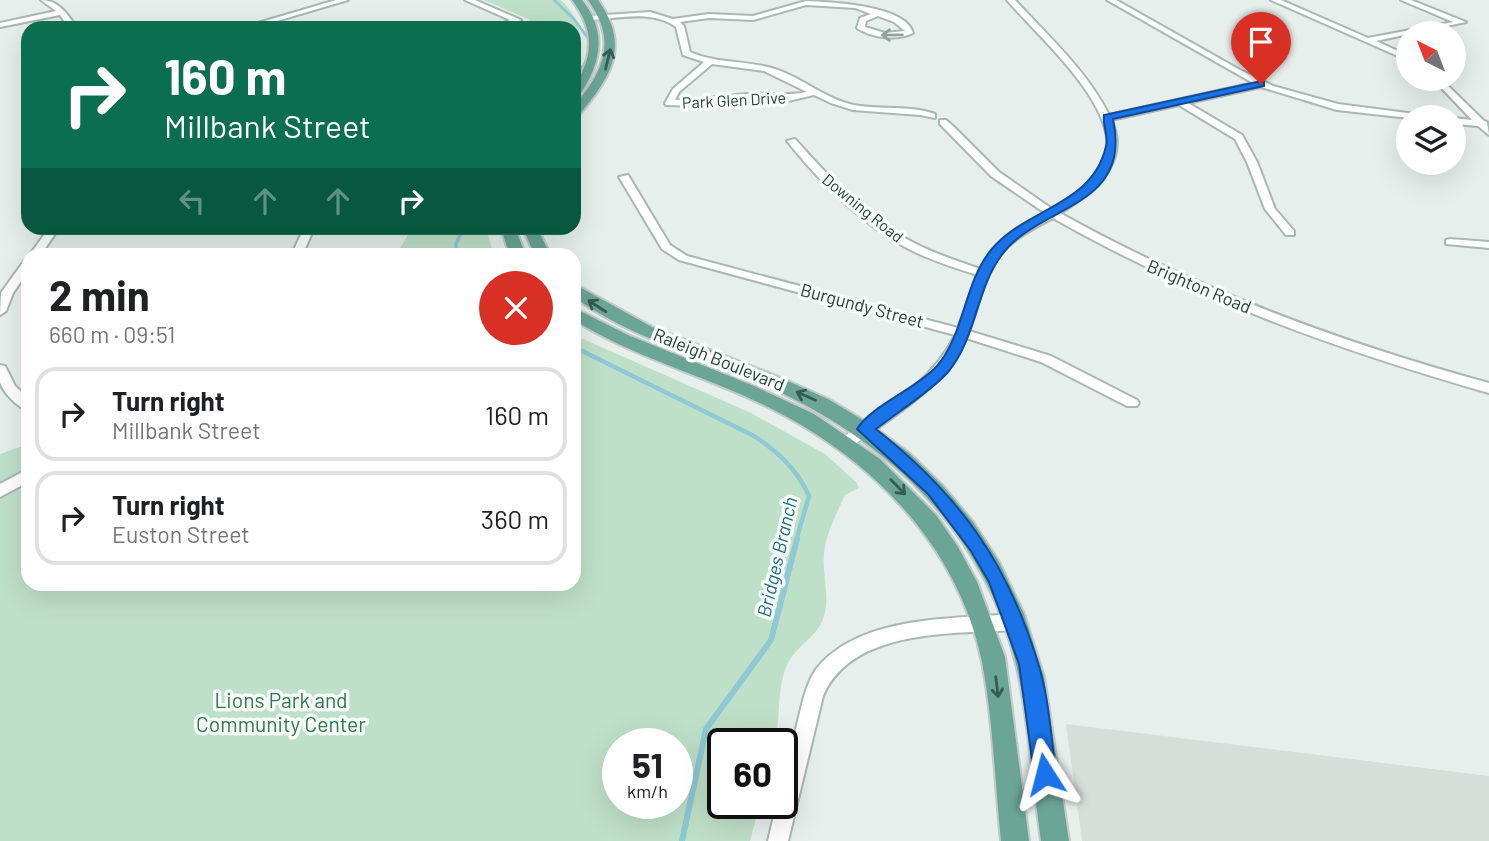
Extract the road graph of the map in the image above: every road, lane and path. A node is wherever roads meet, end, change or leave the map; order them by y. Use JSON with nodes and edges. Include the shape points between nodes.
{"nodes":[{"id":1,"x":45,"y":0,"type":"edge"},
{"id":2,"x":344,"y":0,"type":"edge"},
{"id":3,"x":469,"y":0,"type":"edge"},
{"id":4,"x":578,"y":0,"type":"edge"},
{"id":5,"x":593,"y":0,"type":"edge"},
{"id":6,"x":1011,"y":0,"type":"edge"},
{"id":7,"x":1111,"y":0,"type":"edge"},
{"id":8,"x":1275,"y":0,"type":"edge"},
{"id":9,"x":1405,"y":0,"type":"edge"},
{"id":10,"x":805,"y":1,"type":"edge"},
{"id":11,"x":840,"y":2,"type":"edge"},
{"id":12,"x":62,"y":12,"type":"junction"},
{"id":13,"x":878,"y":13,"type":"junction"},
{"id":14,"x":605,"y":16,"type":"junction"},
{"id":15,"x":591,"y":18,"type":"junction"},
{"id":16,"x":69,"y":21,"type":"edge"},
{"id":17,"x":270,"y":21,"type":"edge"},
{"id":18,"x":514,"y":21,"type":"edge"},
{"id":19,"x":673,"y":21,"type":"junction"},
{"id":20,"x":0,"y":25,"type":"edge"},
{"id":21,"x":1366,"y":41,"type":"junction"},
{"id":22,"x":1396,"y":54,"type":"edge"},
{"id":23,"x":709,"y":62,"type":"junction"},
{"id":24,"x":581,"y":83,"type":"edge"},
{"id":25,"x":1261,"y":84,"type":"junction"},
{"id":26,"x":1450,"y":91,"type":"edge"},
{"id":27,"x":813,"y":93,"type":"junction"},
{"id":28,"x":1181,"y":102,"type":"junction"},
{"id":29,"x":581,"y":105,"type":"edge"},
{"id":30,"x":1396,"y":114,"type":"edge"},
{"id":31,"x":1107,"y":118,"type":"junction"},
{"id":32,"x":937,"y":119,"type":"joint"},
{"id":33,"x":1466,"y":122,"type":"edge"},
{"id":34,"x":1485,"y":124,"type":"edge"},
{"id":35,"x":1489,"y":132,"type":"edge"},
{"id":36,"x":792,"y":141,"type":"dead end"},
{"id":37,"x":624,"y":177,"type":"dead end"},
{"id":38,"x":1052,"y":213,"type":"junction"},
{"id":39,"x":1290,"y":233,"type":"dead end"},
{"id":40,"x":1450,"y":242,"type":"dead end"},
{"id":41,"x":1489,"y":245,"type":"edge"},
{"id":42,"x":21,"y":272,"type":"edge"},
{"id":43,"x":984,"y":274,"type":"junction"},
{"id":44,"x":4,"y":293,"type":"edge"},
{"id":45,"x":581,"y":294,"type":"edge"},
{"id":46,"x":0,"y":311,"type":"edge"},
{"id":47,"x":581,"y":318,"type":"edge"},
{"id":48,"x":962,"y":334,"type":"junction"},
{"id":49,"x":2,"y":377,"type":"edge"},
{"id":50,"x":1489,"y":388,"type":"edge"},
{"id":51,"x":21,"y":399,"type":"edge"},
{"id":52,"x":1132,"y":403,"type":"dead end"},
{"id":53,"x":856,"y":435,"type":"junction"},
{"id":54,"x":21,"y":479,"type":"edge"},
{"id":55,"x":0,"y":491,"type":"edge"},
{"id":56,"x":1015,"y":622,"type":"junction"},
{"id":57,"x":982,"y":625,"type":"junction"},
{"id":58,"x":778,"y":841,"type":"edge"},
{"id":59,"x":1015,"y":841,"type":"edge"},
{"id":60,"x":1055,"y":841,"type":"edge"}],
"edges":[{"from":1,"to":12,"type":"street"},
{"from":2,"to":17,"type":"street"},
{"from":3,"to":18,"type":"street"},
{"from":4,"to":15,"type":"main road"},
{"from":5,"to":14,"type":"main road"},
{"from":6,"to":31,"type":"street","via":[[1091,92]]},
{"from":7,"to":25,"type":"street"},
{"from":8,"to":21,"type":"street"},
{"from":9,"to":21,"type":"street","via":[[1462,22]]},
{"from":10,"to":11,"type":"street"},
{"from":10,"to":19,"type":"street","via":[[753,18],[709,16]]},
{"from":11,"to":13,"type":"street"},
{"from":12,"to":16,"type":"street"},
{"from":12,"to":20,"type":"street"},
{"from":13,"to":13,"type":"street","one_way":true,"via":[[908,27],[909,33],[884,36],[861,28],[863,20]]},
{"from":14,"to":15,"type":"street"},
{"from":14,"to":19,"type":"street","via":[[650,13]]},
{"from":29,"to":14,"type":"main road","one_way":true,"via":[[607,68],[611,44]]},
{"from":15,"to":24,"type":"main road","via":[[596,45],[591,68]]},
{"from":19,"to":23,"type":"street","via":[[680,26],[686,53]]},
{"from":21,"to":22,"type":"street"},
{"from":23,"to":27,"type":"street","name":"Park Glen Drive","via":[[763,68],[788,76]]},
{"from":23,"to":27,"type":"street","name":"Park Glen Drive","via":[[669,103]]},
{"from":25,"to":28,"type":"street"},
{"from":25,"to":30,"type":"street","via":[[1337,107]]},
{"from":26,"to":34,"type":"street"},
{"from":27,"to":32,"type":"street","name":"Park Glen Drive","via":[[846,106],[921,112]]},
{"from":28,"to":31,"type":"street"},
{"from":28,"to":39,"type":"street","via":[[1239,137],[1265,204]]},
{"from":31,"to":38,"type":"street","via":[[1113,143],[1106,165],[1082,196]]},
{"from":32,"to":38,"type":"street","name":"Brighton Road","via":[[1001,180]]},
{"from":33,"to":34,"type":"street"},
{"from":34,"to":35,"type":"street"},
{"from":36,"to":43,"type":"street","name":"Downing Road","via":[[822,175],[892,234],[931,256]]},
{"from":37,"to":48,"type":"street","name":"Burgundy Street","via":[[666,247],[683,258]]},
{"from":38,"to":43,"type":"street","via":[[1016,234],[996,253]]},
{"from":38,"to":50,"type":"street","name":"Brighton Road","via":[[1144,264],[1282,323]]},
{"from":40,"to":41,"type":"street"},
{"from":42,"to":44,"type":"street"},
{"from":43,"to":48,"type":"street"},
{"from":44,"to":46,"type":"street"},
{"from":53,"to":45,"type":"main road","name":"Raleigh Boulevard","one_way":true,"via":[[817,401],[614,317]]},
{"from":47,"to":53,"type":"main road","name":"Raleigh Boulevard","via":[[647,351]]},
{"from":48,"to":52,"type":"street","name":"Burgundy Street","via":[[1046,359]]},
{"from":48,"to":53,"type":"street","via":[[942,369]]},
{"from":49,"to":51,"type":"street"},
{"from":53,"to":56,"type":"main road","via":[[907,462],[959,519],[997,581]]},
{"from":53,"to":57,"type":"main road","one_way":true,"via":[[934,529],[968,587]]},
{"from":54,"to":55,"type":"street"},
{"from":56,"to":57,"type":"street"},
{"from":56,"to":60,"type":"main road","via":[[1029,664]]},
{"from":57,"to":58,"type":"street","via":[[916,629],[880,637],[849,653],[824,676],[814,696]]},
{"from":57,"to":59,"type":"main road","one_way":true,"via":[[995,665]]}]}
